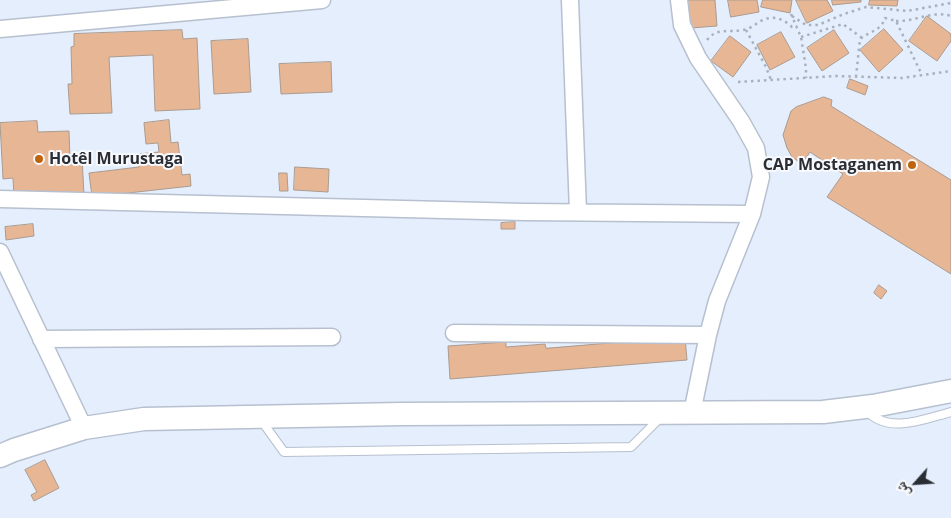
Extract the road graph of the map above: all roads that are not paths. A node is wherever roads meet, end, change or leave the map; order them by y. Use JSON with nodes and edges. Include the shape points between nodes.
{"nodes":[{"id":1,"x":322,"y":0,"type":"edge"},
{"id":2,"x":570,"y":0,"type":"edge"},
{"id":3,"x":678,"y":0,"type":"edge"},
{"id":4,"x":0,"y":29,"type":"edge"},
{"id":5,"x":0,"y":199,"type":"edge"},
{"id":6,"x":578,"y":212,"type":"junction"},
{"id":7,"x":752,"y":214,"type":"junction"},
{"id":8,"x":0,"y":252,"type":"edge"},
{"id":9,"x":454,"y":332,"type":"dead end"},
{"id":10,"x":708,"y":335,"type":"junction"},
{"id":11,"x":332,"y":337,"type":"dead end"},
{"id":12,"x":41,"y":339,"type":"junction"},
{"id":13,"x":951,"y":391,"type":"edge"},
{"id":14,"x":863,"y":408,"type":"junction"},
{"id":15,"x":692,"y":412,"type":"junction"},
{"id":16,"x":951,"y":412,"type":"edge"},
{"id":17,"x":665,"y":413,"type":"junction"},
{"id":18,"x":258,"y":417,"type":"junction"},
{"id":19,"x":84,"y":428,"type":"junction"},
{"id":20,"x":0,"y":456,"type":"edge"}],
"edges":[{"from":1,"to":4,"type":"street"},
{"from":2,"to":6,"type":"street"},
{"from":3,"to":7,"type":"street","via":[[682,25],[698,58],[756,148],[761,177]]},
{"from":5,"to":6,"type":"street"},
{"from":6,"to":7,"type":"street"},
{"from":7,"to":10,"type":"street"},
{"from":8,"to":12,"type":"street"},
{"from":9,"to":10,"type":"street"},
{"from":10,"to":15,"type":"street"},
{"from":11,"to":12,"type":"street"},
{"from":12,"to":19,"type":"street"},
{"from":13,"to":14,"type":"main road"},
{"from":14,"to":15,"type":"main road","via":[[823,412]]},
{"from":14,"to":16,"type":"lane","via":[[872,417],[894,424]]},
{"from":15,"to":17,"type":"main road"},
{"from":17,"to":18,"type":"main road"},
{"from":17,"to":18,"type":"lane","via":[[631,447],[284,452]]},
{"from":18,"to":19,"type":"main road","via":[[144,419]]},
{"from":19,"to":20,"type":"main road"}]}
